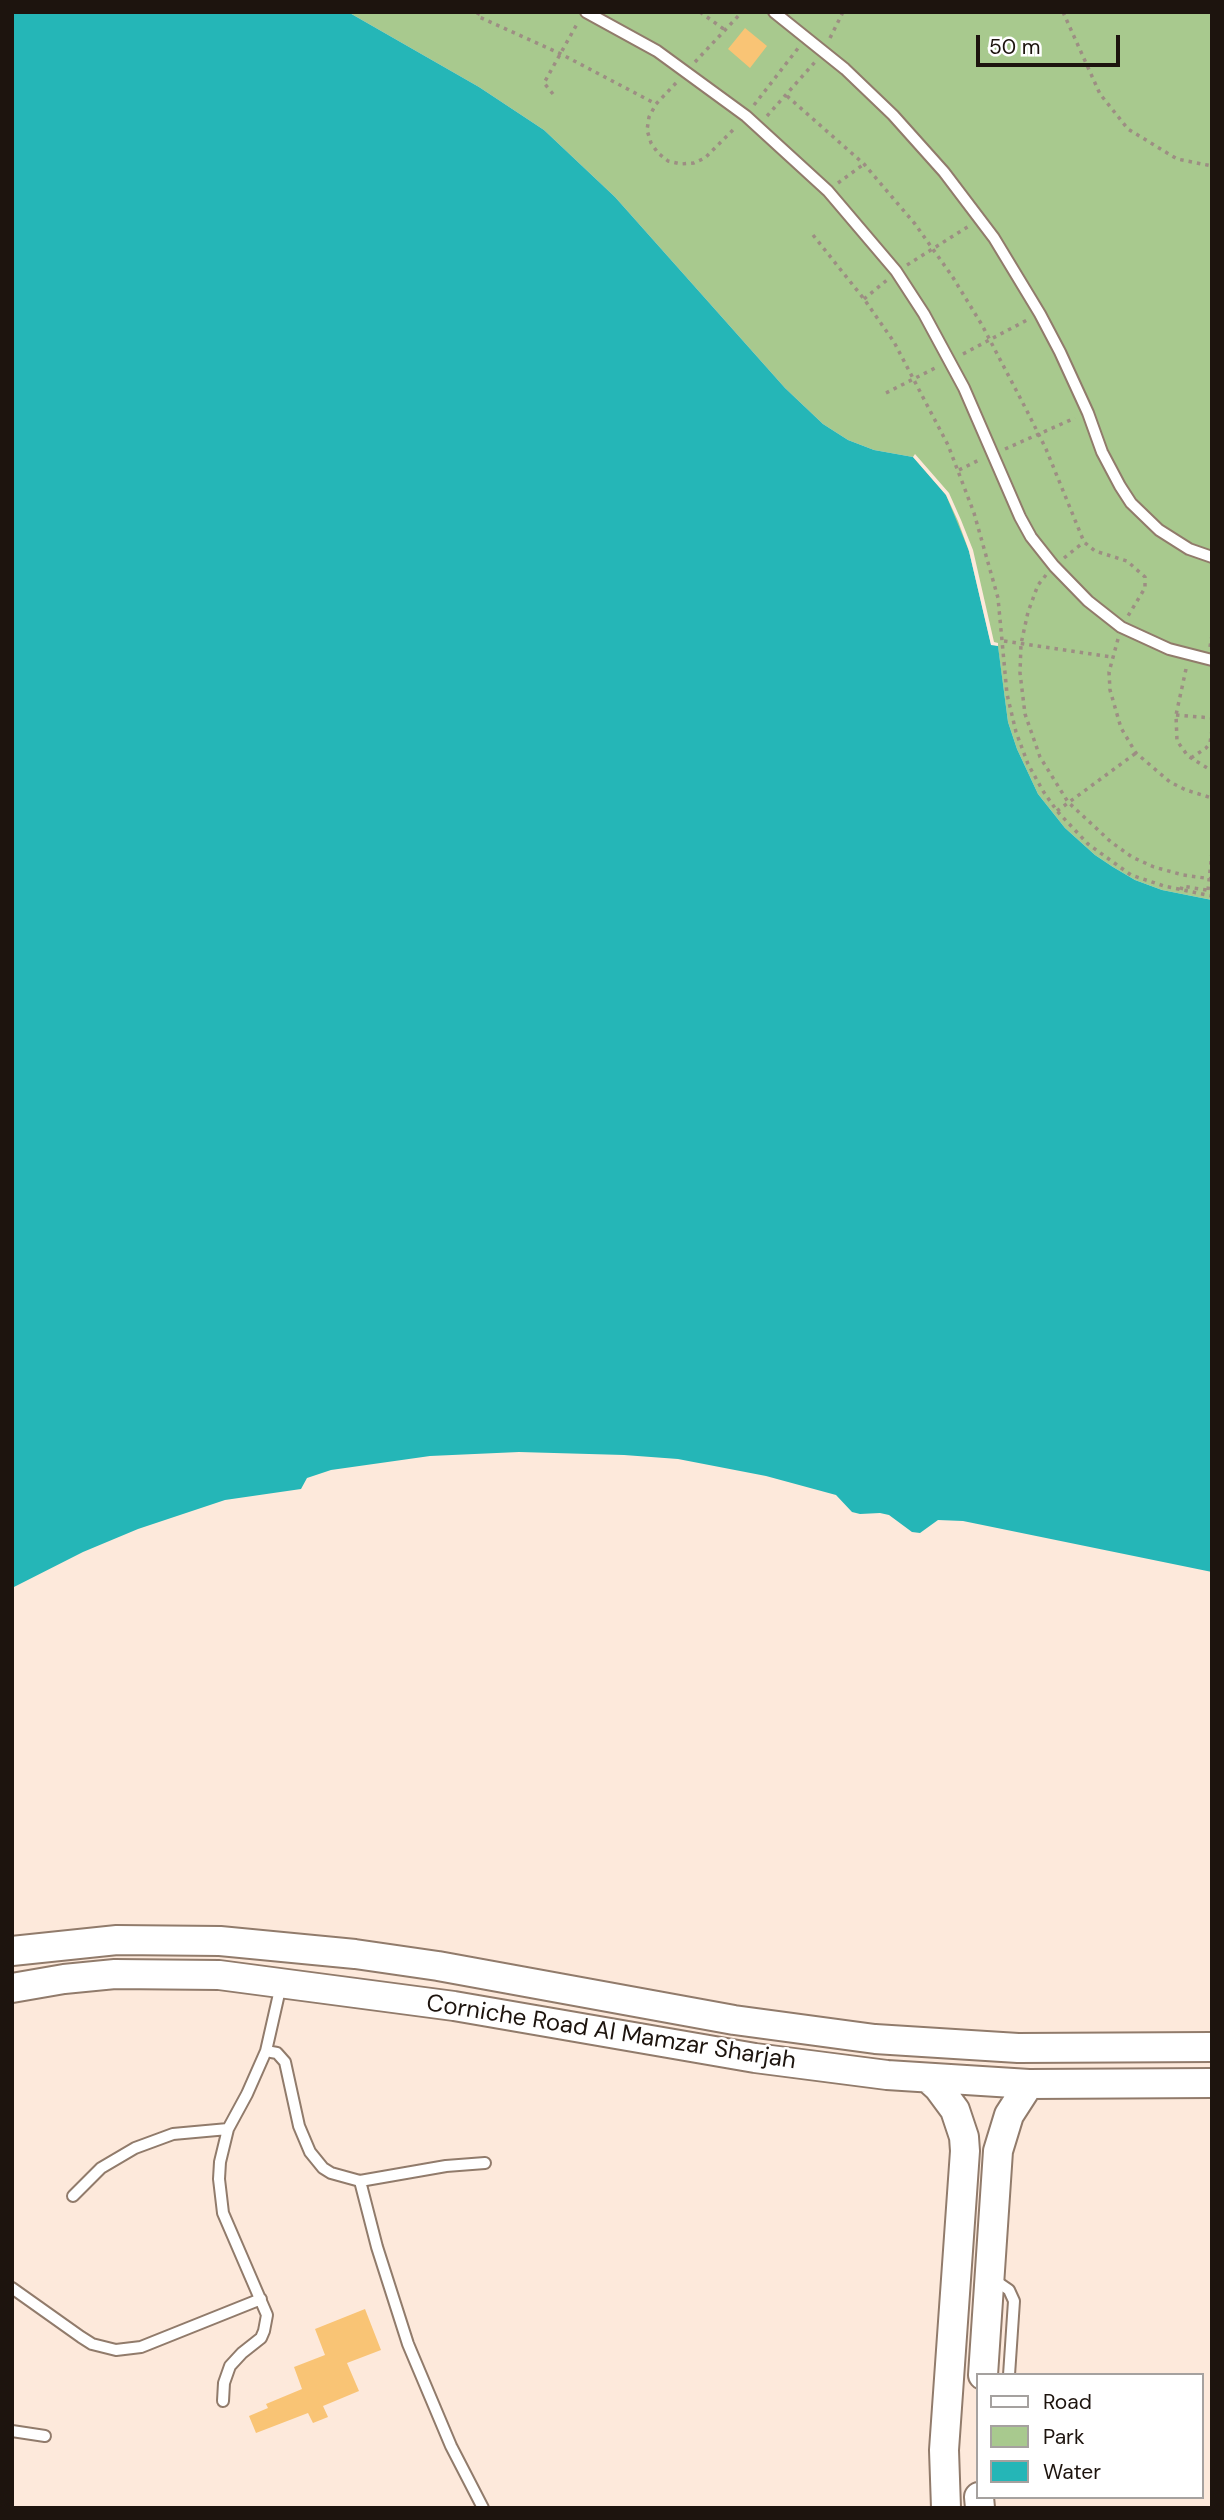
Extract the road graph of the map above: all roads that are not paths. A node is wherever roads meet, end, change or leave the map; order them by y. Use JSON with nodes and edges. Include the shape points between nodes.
{"nodes":[{"id":1,"x":586,"y":12,"type":"edge"},
{"id":2,"x":774,"y":12,"type":"edge"},
{"id":3,"x":1212,"y":557,"type":"edge"},
{"id":4,"x":1212,"y":660,"type":"edge"},
{"id":5,"x":288,"y":1947,"type":"junction"},
{"id":6,"x":12,"y":1951,"type":"edge"},
{"id":7,"x":281,"y":1982,"type":"junction"},
{"id":8,"x":12,"y":1988,"type":"edge"},
{"id":9,"x":1212,"y":2047,"type":"edge"},
{"id":10,"x":266,"y":2051,"type":"junction"},
{"id":11,"x":928,"y":2078,"type":"junction"},
{"id":12,"x":1212,"y":2083,"type":"edge"},
{"id":13,"x":1029,"y":2084,"type":"junction"},
{"id":14,"x":228,"y":2129,"type":"junction"},
{"id":15,"x":485,"y":2163,"type":"dead end"},
{"id":16,"x":360,"y":2181,"type":"junction"},
{"id":17,"x":73,"y":2196,"type":"dead end"},
{"id":18,"x":990,"y":2277,"type":"junction"},
{"id":19,"x":12,"y":2288,"type":"edge"},
{"id":20,"x":261,"y":2299,"type":"junction"},
{"id":21,"x":983,"y":2373,"type":"edge"},
{"id":22,"x":1009,"y":2373,"type":"edge"},
{"id":23,"x":223,"y":2401,"type":"dead end"},
{"id":24,"x":12,"y":2431,"type":"edge"},
{"id":25,"x":45,"y":2436,"type":"dead end"},
{"id":26,"x":483,"y":2508,"type":"edge"},
{"id":27,"x":946,"y":2508,"type":"edge"}],
"edges":[{"from":1,"to":4,"type":"lane","via":[[657,51],[758,125],[828,191],[896,271],[950,361],[1020,517],[1054,566],[1121,627],[1190,656]]},
{"from":2,"to":3,"type":"lane","via":[[824,51],[917,141],[981,219],[1040,314],[1106,460],[1131,503],[1175,541]]},
{"from":5,"to":6,"type":"street","name":"Corniche Road Al Mamzar Sharjah","via":[[156,1939]]},
{"from":5,"to":7,"type":"street"},
{"from":5,"to":9,"type":"street","name":"Corniche Road Al Mamzar Sharjah","via":[[438,1966],[734,2020],[875,2039],[1017,2048]]},
{"from":7,"to":8,"type":"street","name":"Corniche Road Al Mamzar Sharjah","via":[[167,1973],[89,1977]]},
{"from":7,"to":10,"type":"lane"},
{"from":7,"to":11,"type":"street","name":"Corniche Road Al Mamzar Sharjah","via":[[506,2014],[755,2058]]},
{"from":10,"to":14,"type":"lane"},
{"from":10,"to":16,"type":"lane","via":[[277,2053],[285,2062],[296,2118],[316,2161],[331,2173]]},
{"from":11,"to":13,"type":"street","name":"Corniche Road Al Mamzar Sharjah"},
{"from":11,"to":27,"type":"street","via":[[955,2110],[965,2151],[944,2450]]},
{"from":12,"to":13,"type":"street","name":"Corniche Road Al Mamzar Sharjah"},
{"from":13,"to":18,"type":"street","via":[[1009,2115],[998,2151]]},
{"from":14,"to":17,"type":"lane","via":[[173,2134],[135,2148],[101,2168]]},
{"from":14,"to":20,"type":"lane","via":[[220,2162],[222,2205]]},
{"from":15,"to":16,"type":"lane"},
{"from":16,"to":26,"type":"lane","via":[[408,2344],[450,2446]]},
{"from":18,"to":21,"type":"street"},
{"from":18,"to":22,"type":"lane","via":[[1009,2290],[1014,2301]]},
{"from":19,"to":20,"type":"lane","via":[[92,2344],[116,2350],[141,2347]]},
{"from":20,"to":23,"type":"lane","via":[[267,2315],[264,2331],[230,2367]]},
{"from":24,"to":25,"type":"lane"}]}
